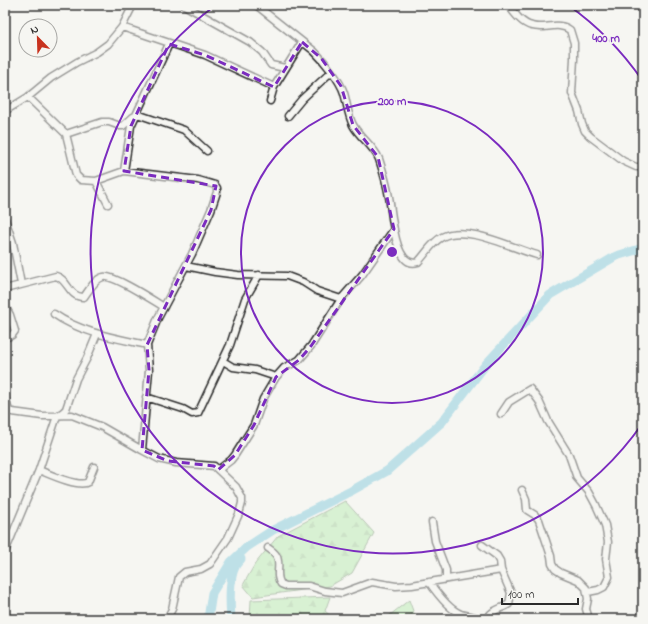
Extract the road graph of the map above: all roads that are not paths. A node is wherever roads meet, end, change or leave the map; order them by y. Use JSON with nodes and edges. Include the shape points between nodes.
{"nodes":[{"id":1,"x":7,"y":5,"type":"edge"},
{"id":2,"x":133,"y":5,"type":"edge"},
{"id":3,"x":184,"y":5,"type":"edge"},
{"id":4,"x":256,"y":5,"type":"edge"},
{"id":5,"x":508,"y":5,"type":"edge"},
{"id":6,"x":5,"y":11,"type":"edge"},
{"id":7,"x":122,"y":27,"type":"junction"},
{"id":8,"x":302,"y":42,"type":"junction"},
{"id":9,"x":169,"y":44,"type":"junction"},
{"id":10,"x":285,"y":68,"type":"junction"},
{"id":11,"x":331,"y":72,"type":"junction"},
{"id":12,"x":274,"y":87,"type":"junction"},
{"id":13,"x":28,"y":97,"type":"junction"},
{"id":14,"x":270,"y":101,"type":"dead end"},
{"id":15,"x":5,"y":111,"type":"edge"},
{"id":16,"x":138,"y":112,"type":"junction"},
{"id":17,"x":288,"y":116,"type":"dead end"},
{"id":18,"x":66,"y":134,"type":"junction"},
{"id":19,"x":207,"y":151,"type":"dead end"},
{"id":20,"x":643,"y":167,"type":"edge"},
{"id":21,"x":124,"y":171,"type":"junction"},
{"id":22,"x":96,"y":181,"type":"junction"},
{"id":23,"x":108,"y":204,"type":"dead end"},
{"id":24,"x":5,"y":219,"type":"edge"},
{"id":25,"x":394,"y":229,"type":"junction"},
{"id":26,"x":537,"y":255,"type":"dead end"},
{"id":27,"x":186,"y":266,"type":"junction"},
{"id":28,"x":259,"y":276,"type":"junction"},
{"id":29,"x":21,"y":284,"type":"junction"},
{"id":30,"x":5,"y":289,"type":"edge"},
{"id":31,"x":341,"y":299,"type":"junction"},
{"id":32,"x":5,"y":306,"type":"edge"},
{"id":33,"x":164,"y":307,"type":"junction"},
{"id":34,"x":54,"y":314,"type":"dead end"},
{"id":35,"x":96,"y":334,"type":"junction"},
{"id":36,"x":5,"y":338,"type":"edge"},
{"id":37,"x":147,"y":345,"type":"junction"},
{"id":38,"x":223,"y":361,"type":"junction"},
{"id":39,"x":276,"y":377,"type":"junction"},
{"id":40,"x":5,"y":397,"type":"edge"},
{"id":41,"x":146,"y":397,"type":"junction"},
{"id":42,"x":7,"y":411,"type":"edge"},
{"id":43,"x":501,"y":414,"type":"dead end"},
{"id":44,"x":57,"y":416,"type":"junction"},
{"id":45,"x":142,"y":450,"type":"junction"},
{"id":46,"x":94,"y":467,"type":"dead end"},
{"id":47,"x":39,"y":470,"type":"junction"},
{"id":48,"x":218,"y":470,"type":"junction"},
{"id":49,"x":522,"y":490,"type":"dead end"},
{"id":50,"x":432,"y":522,"type":"dead end"},
{"id":51,"x":482,"y":545,"type":"dead end"},
{"id":52,"x":268,"y":548,"type":"dead end"},
{"id":53,"x":5,"y":552,"type":"edge"},
{"id":54,"x":501,"y":570,"type":"junction"},
{"id":55,"x":446,"y":579,"type":"junction"},
{"id":56,"x":429,"y":582,"type":"junction"},
{"id":57,"x":588,"y":592,"type":"junction"},
{"id":58,"x":167,"y":619,"type":"edge"},
{"id":59,"x":479,"y":619,"type":"edge"},
{"id":60,"x":488,"y":619,"type":"edge"},
{"id":61,"x":589,"y":619,"type":"edge"}],
"edges":[{"from":1,"to":6,"type":"street"},
{"from":2,"to":7,"type":"street"},
{"from":3,"to":10,"type":"street","via":[[250,42],[262,52],[271,65]]},
{"from":4,"to":8,"type":"street"},
{"from":5,"to":20,"type":"street","via":[[527,25],[561,26],[570,30],[574,43],[572,93],[584,128],[610,152],[632,166]]},
{"from":7,"to":9,"type":"street"},
{"from":7,"to":13,"type":"street","via":[[108,44],[51,78]]},
{"from":8,"to":10,"type":"street"},
{"from":8,"to":11,"type":"street","via":[[321,58]]},
{"from":9,"to":12,"type":"street","via":[[205,55]]},
{"from":9,"to":16,"type":"street"},
{"from":10,"to":12,"type":"street"},
{"from":11,"to":17,"type":"street"},
{"from":11,"to":25,"type":"street","via":[[343,90],[353,125],[378,157],[389,196]]},
{"from":12,"to":14,"type":"street"},
{"from":13,"to":15,"type":"street"},
{"from":13,"to":18,"type":"street"},
{"from":16,"to":18,"type":"street","via":[[123,126],[102,122]]},
{"from":16,"to":19,"type":"street","via":[[184,130]]},
{"from":16,"to":21,"type":"street","via":[[130,126]]},
{"from":18,"to":22,"type":"street","via":[[78,178],[87,182]]},
{"from":21,"to":22,"type":"street"},
{"from":21,"to":27,"type":"street","via":[[198,180],[215,185],[217,192],[211,210]]},
{"from":22,"to":23,"type":"street"},
{"from":24,"to":29,"type":"street","via":[[13,243]]},
{"from":25,"to":26,"type":"street","via":[[404,258],[414,263],[441,238],[452,234],[490,238]]},
{"from":25,"to":31,"type":"street"},
{"from":27,"to":28,"type":"street","via":[[215,272]]},
{"from":27,"to":33,"type":"street"},
{"from":28,"to":31,"type":"street","via":[[278,275],[294,278],[317,291]]},
{"from":28,"to":38,"type":"street","via":[[244,299]]},
{"from":29,"to":30,"type":"street"},
{"from":29,"to":33,"type":"street","via":[[56,276],[77,296],[84,297],[98,279],[106,276]]},
{"from":31,"to":39,"type":"street","via":[[302,357],[284,368]]},
{"from":32,"to":36,"type":"street","via":[[15,331]]},
{"from":33,"to":37,"type":"street"},
{"from":34,"to":35,"type":"street"},
{"from":35,"to":37,"type":"street"},
{"from":35,"to":44,"type":"street","via":[[66,408]]},
{"from":37,"to":41,"type":"street","via":[[149,370]]},
{"from":38,"to":39,"type":"street","via":[[233,367],[255,370]]},
{"from":38,"to":41,"type":"street","via":[[198,413],[192,414]]},
{"from":39,"to":48,"type":"street","via":[[263,399],[254,425],[235,455]]},
{"from":40,"to":42,"type":"street"},
{"from":41,"to":45,"type":"street"},
{"from":42,"to":44,"type":"street","via":[[36,416]]},
{"from":43,"to":57,"type":"street","via":[[509,402],[530,389],[569,454],[577,478],[596,505],[605,525],[609,578],[604,587]]},
{"from":44,"to":45,"type":"street","via":[[72,415],[96,424]]},
{"from":44,"to":47,"type":"street"},
{"from":45,"to":48,"type":"street","via":[[168,461],[214,466]]},
{"from":46,"to":47,"type":"street","via":[[86,484]]},
{"from":47,"to":53,"type":"street"},
{"from":48,"to":58,"type":"street","via":[[236,487],[242,498],[240,514],[214,560],[179,577],[172,610]]},
{"from":49,"to":57,"type":"street","via":[[527,510],[539,520],[552,564],[561,573],[578,580]]},
{"from":50,"to":55,"type":"street","via":[[435,542],[446,570]]},
{"from":51,"to":54,"type":"street","via":[[497,556]]},
{"from":52,"to":56,"type":"street","via":[[276,555],[279,581],[286,586],[309,586],[342,593],[372,582],[396,586]]},
{"from":54,"to":55,"type":"street"},
{"from":54,"to":60,"type":"street","via":[[511,593],[509,604],[492,612]]},
{"from":55,"to":56,"type":"street"},
{"from":56,"to":59,"type":"street","via":[[456,612]]},
{"from":57,"to":61,"type":"street","via":[[586,609]]}]}
